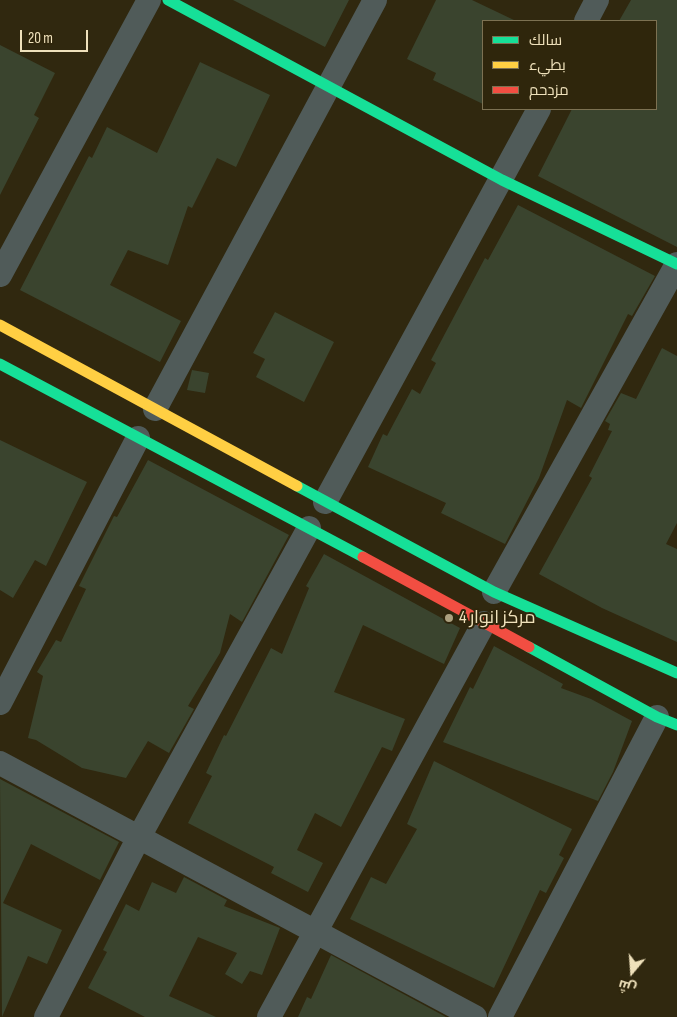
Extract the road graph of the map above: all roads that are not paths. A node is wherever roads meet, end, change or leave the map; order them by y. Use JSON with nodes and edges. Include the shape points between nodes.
{"nodes":[{"id":1,"x":149,"y":0,"type":"edge"},
{"id":2,"x":168,"y":0,"type":"edge"},
{"id":3,"x":375,"y":0,"type":"edge"},
{"id":4,"x":597,"y":0,"type":"edge"},
{"id":5,"x":587,"y":20,"type":"edge"},
{"id":6,"x":328,"y":87,"type":"junction"},
{"id":7,"x":539,"y":110,"type":"edge"},
{"id":8,"x":502,"y":180,"type":"junction"},
{"id":9,"x":677,"y":264,"type":"edge"},
{"id":10,"x":0,"y":275,"type":"edge"},
{"id":11,"x":0,"y":325,"type":"edge"},
{"id":12,"x":0,"y":364,"type":"edge"},
{"id":13,"x":155,"y":409,"type":"junction"},
{"id":14,"x":138,"y":438,"type":"junction"},
{"id":15,"x":325,"y":502,"type":"junction"},
{"id":16,"x":309,"y":528,"type":"junction"},
{"id":17,"x":494,"y":592,"type":"junction"},
{"id":18,"x":484,"y":623,"type":"junction"},
{"id":19,"x":677,"y":672,"type":"edge"},
{"id":20,"x":0,"y":703,"type":"edge"},
{"id":21,"x":667,"y":721,"type":"edge"},
{"id":22,"x":0,"y":763,"type":"edge"},
{"id":23,"x":139,"y":837,"type":"junction"},
{"id":24,"x":316,"y":932,"type":"junction"},
{"id":25,"x":46,"y":1017,"type":"edge"},
{"id":26,"x":269,"y":1017,"type":"edge"},
{"id":27,"x":475,"y":1017,"type":"edge"},
{"id":28,"x":500,"y":1017,"type":"edge"}],
"edges":[{"from":1,"to":10,"type":"street"},
{"from":2,"to":6,"type":"main road"},
{"from":3,"to":6,"type":"street"},
{"from":4,"to":5,"type":"street"},
{"from":6,"to":8,"type":"main road"},
{"from":6,"to":13,"type":"street"},
{"from":7,"to":8,"type":"street"},
{"from":8,"to":9,"type":"main road"},
{"from":8,"to":15,"type":"street"},
{"from":9,"to":17,"type":"street"},
{"from":11,"to":13,"type":"main road"},
{"from":12,"to":14,"type":"main road"},
{"from":13,"to":15,"type":"main road"},
{"from":14,"to":16,"type":"main road"},
{"from":14,"to":20,"type":"street"},
{"from":15,"to":17,"type":"main road"},
{"from":16,"to":18,"type":"main road"},
{"from":16,"to":23,"type":"street"},
{"from":17,"to":19,"type":"main road"},
{"from":18,"to":21,"type":"main road"},
{"from":18,"to":24,"type":"street"},
{"from":21,"to":28,"type":"street"},
{"from":22,"to":23,"type":"street"},
{"from":23,"to":24,"type":"street"},
{"from":23,"to":25,"type":"street"},
{"from":24,"to":26,"type":"street"},
{"from":24,"to":27,"type":"street"}]}
